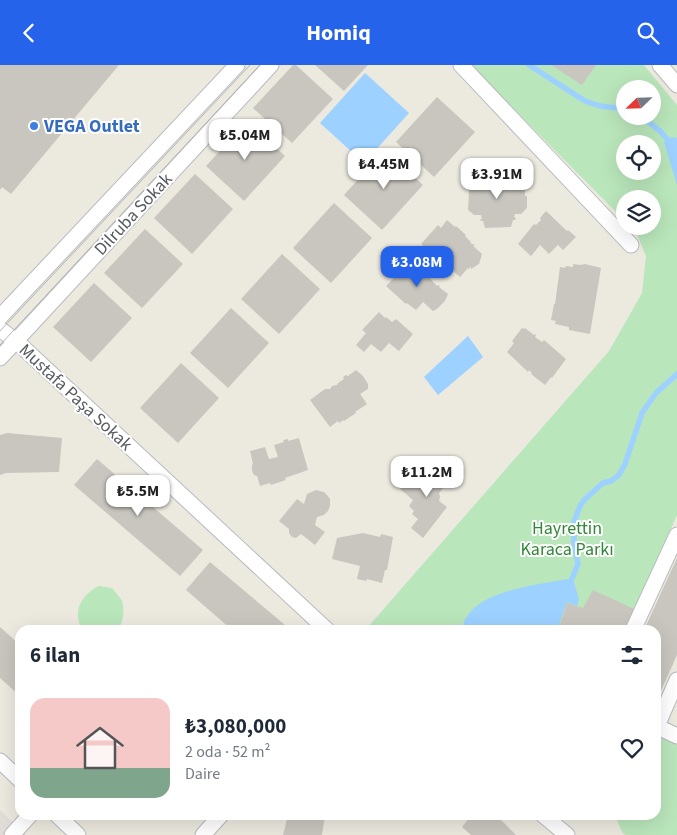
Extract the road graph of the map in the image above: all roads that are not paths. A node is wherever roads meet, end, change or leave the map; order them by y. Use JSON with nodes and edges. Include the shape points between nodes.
{"nodes":[{"id":1,"x":237,"y":65,"type":"edge"},
{"id":2,"x":271,"y":65,"type":"edge"},
{"id":3,"x":461,"y":65,"type":"edge"},
{"id":4,"x":660,"y":65,"type":"edge"},
{"id":5,"x":677,"y":85,"type":"edge"},
{"id":6,"x":631,"y":245,"type":"dead end"},
{"id":7,"x":0,"y":317,"type":"edge"},
{"id":8,"x":0,"y":329,"type":"edge"},
{"id":9,"x":16,"y":341,"type":"junction"},
{"id":10,"x":0,"y":358,"type":"edge"},
{"id":11,"x":677,"y":535,"type":"edge"},
{"id":12,"x":322,"y":625,"type":"edge"},
{"id":13,"x":635,"y":625,"type":"edge"},
{"id":14,"x":677,"y":680,"type":"edge"},
{"id":15,"x":661,"y":717,"type":"edge"},
{"id":16,"x":661,"y":728,"type":"edge"},
{"id":17,"x":677,"y":736,"type":"edge"},
{"id":18,"x":0,"y":761,"type":"edge"},
{"id":19,"x":15,"y":775,"type":"edge"},
{"id":20,"x":26,"y":820,"type":"edge"},
{"id":21,"x":62,"y":820,"type":"edge"},
{"id":22,"x":216,"y":820,"type":"edge"},
{"id":23,"x":549,"y":820,"type":"edge"},
{"id":24,"x":12,"y":835,"type":"edge"},
{"id":25,"x":78,"y":835,"type":"edge"},
{"id":26,"x":203,"y":835,"type":"edge"},
{"id":27,"x":567,"y":835,"type":"edge"}],
"edges":[{"from":1,"to":7,"type":"street"},
{"from":2,"to":9,"type":"street","name":"Dilruba Sokak"},
{"from":3,"to":6,"type":"street"},
{"from":4,"to":5,"type":"street"},
{"from":8,"to":9,"type":"street","name":"Mustafa Paşa Sokak"},
{"from":9,"to":10,"type":"street","name":"Dilruba Sokak"},
{"from":9,"to":12,"type":"street","name":"Mustafa Paşa Sokak"},
{"from":11,"to":13,"type":"street"},
{"from":14,"to":15,"type":"street"},
{"from":16,"to":17,"type":"street"},
{"from":18,"to":19,"type":"street"},
{"from":20,"to":24,"type":"street"},
{"from":21,"to":25,"type":"street"},
{"from":22,"to":26,"type":"street"},
{"from":23,"to":27,"type":"street"}]}
